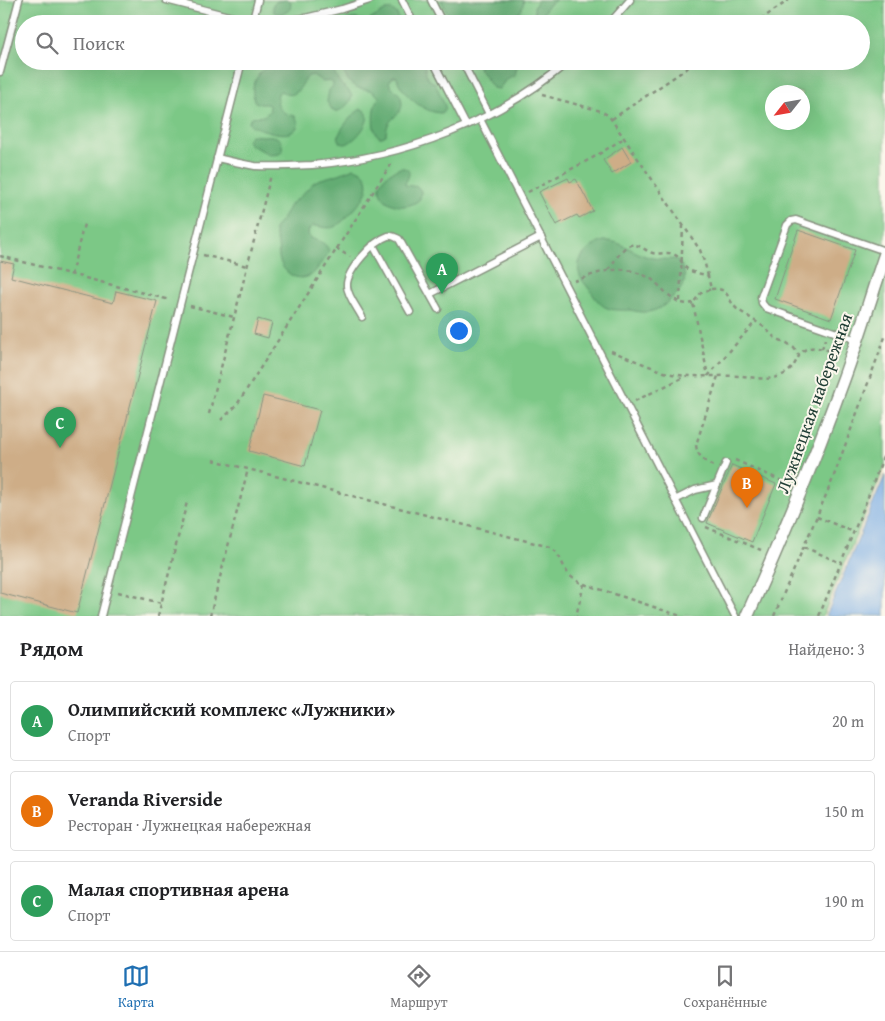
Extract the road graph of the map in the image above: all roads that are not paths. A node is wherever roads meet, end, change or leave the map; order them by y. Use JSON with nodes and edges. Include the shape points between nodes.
{"nodes":[{"id":1,"x":19,"y":0,"type":"edge"},
{"id":2,"x":166,"y":0,"type":"edge"},
{"id":3,"x":258,"y":0,"type":"edge"},
{"id":4,"x":370,"y":0,"type":"edge"},
{"id":5,"x":402,"y":0,"type":"edge"},
{"id":6,"x":431,"y":0,"type":"edge"},
{"id":7,"x":630,"y":0,"type":"edge"},
{"id":8,"x":15,"y":15,"type":"edge"},
{"id":9,"x":15,"y":15,"type":"edge"},
{"id":10,"x":222,"y":15,"type":"edge"},
{"id":11,"x":254,"y":15,"type":"edge"},
{"id":12,"x":317,"y":15,"type":"edge"},
{"id":13,"x":410,"y":15,"type":"edge"},
{"id":14,"x":438,"y":15,"type":"edge"},
{"id":15,"x":617,"y":15,"type":"edge"},
{"id":16,"x":240,"y":70,"type":"edge"},
{"id":17,"x":438,"y":70,"type":"edge"},
{"id":18,"x":467,"y":70,"type":"edge"},
{"id":19,"x":557,"y":70,"type":"edge"},
{"id":20,"x":0,"y":72,"type":"edge"},
{"id":21,"x":489,"y":114,"type":"junction"},
{"id":22,"x":480,"y":119,"type":"junction"},
{"id":23,"x":466,"y":125,"type":"junction"},
{"id":24,"x":218,"y":158,"type":"junction"},
{"id":25,"x":541,"y":237,"type":"junction"},
{"id":26,"x":373,"y":245,"type":"junction"},
{"id":27,"x":885,"y":251,"type":"edge"},
{"id":28,"x":885,"y":255,"type":"edge"},
{"id":29,"x":430,"y":294,"type":"junction"},
{"id":30,"x":438,"y":309,"type":"dead end"},
{"id":31,"x":410,"y":312,"type":"dead end"},
{"id":32,"x":362,"y":317,"type":"dead end"},
{"id":33,"x":857,"y":340,"type":"junction"},
{"id":34,"x":726,"y":463,"type":"road end"},
{"id":35,"x":717,"y":485,"type":"junction"},
{"id":36,"x":675,"y":500,"type":"junction"},
{"id":37,"x":703,"y":518,"type":"road end"},
{"id":38,"x":101,"y":616,"type":"edge"},
{"id":39,"x":735,"y":616,"type":"edge"},
{"id":40,"x":747,"y":616,"type":"edge"}],
"edges":[{"from":1,"to":8,"type":"lane"},
{"from":2,"to":10,"type":"lane"},
{"from":3,"to":11,"type":"lane"},
{"from":4,"to":12,"type":"lane"},
{"from":5,"to":13,"type":"lane"},
{"from":6,"to":14,"type":"lane"},
{"from":7,"to":15,"type":"lane"},
{"from":9,"to":20,"type":"lane"},
{"from":16,"to":24,"type":"lane"},
{"from":17,"to":23,"type":"lane"},
{"from":18,"to":21,"type":"lane"},
{"from":19,"to":21,"type":"lane"},
{"from":21,"to":22,"type":"lane"},
{"from":22,"to":23,"type":"lane"},
{"from":22,"to":25,"type":"lane"},
{"from":23,"to":24,"type":"lane","via":[[400,149],[323,164],[250,165]]},
{"from":24,"to":38,"type":"lane"},
{"from":25,"to":29,"type":"lane"},
{"from":25,"to":36,"type":"lane"},
{"from":26,"to":29,"type":"lane","via":[[388,236],[398,239]]},
{"from":26,"to":31,"type":"lane"},
{"from":26,"to":32,"type":"lane","via":[[358,262],[347,285]]},
{"from":27,"to":33,"type":"lane","via":[[791,221],[786,225],[761,297],[766,308]]},
{"from":28,"to":33,"type":"street","name":"Лужнецкая набережная"},
{"from":29,"to":30,"type":"lane"},
{"from":33,"to":40,"type":"street","name":"Лужнецкая набережная","via":[[816,453]]},
{"from":34,"to":35,"type":"lane"},
{"from":35,"to":36,"type":"lane","via":[[695,490]]},
{"from":35,"to":37,"type":"lane"},
{"from":36,"to":39,"type":"lane"}]}
